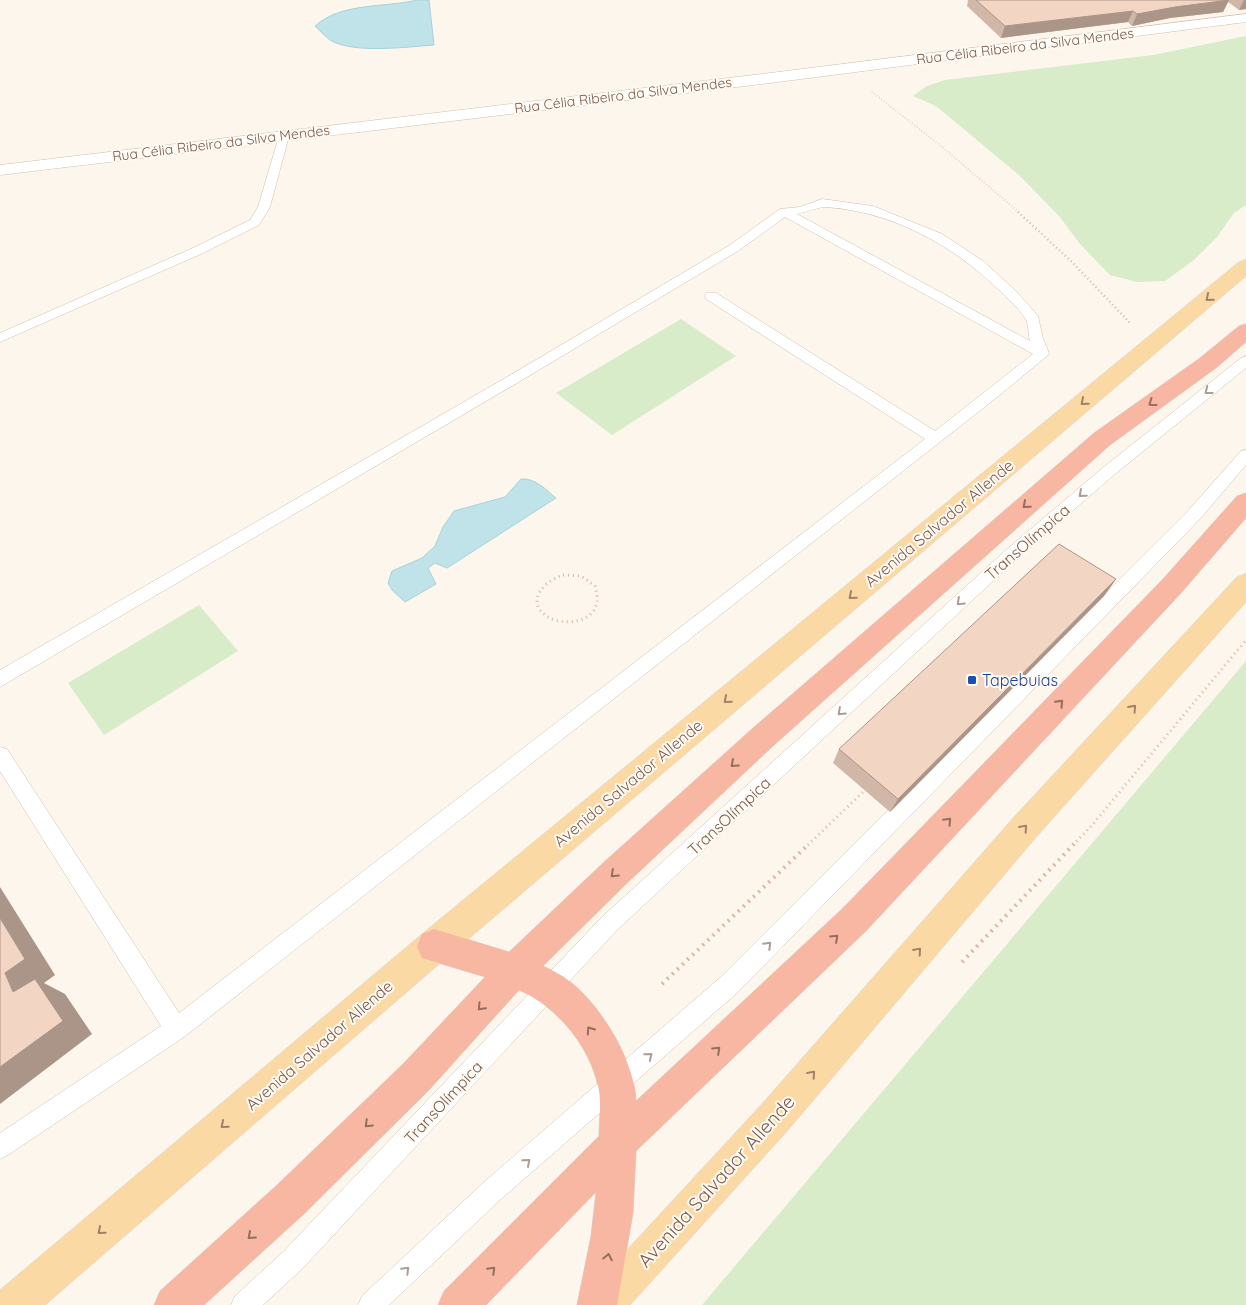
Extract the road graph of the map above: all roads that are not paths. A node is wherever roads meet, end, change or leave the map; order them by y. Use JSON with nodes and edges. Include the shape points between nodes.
{"nodes":[{"id":1,"x":1246,"y":18,"type":"edge"},
{"id":2,"x":284,"y":136,"type":"junction"},
{"id":3,"x":0,"y":170,"type":"edge"},
{"id":4,"x":784,"y":212,"type":"junction"},
{"id":5,"x":1246,"y":266,"type":"edge"},
{"id":6,"x":711,"y":296,"type":"dead end"},
{"id":7,"x":1246,"y":331,"type":"edge"},
{"id":8,"x":0,"y":338,"type":"edge"},
{"id":9,"x":1042,"y":354,"type":"junction"},
{"id":10,"x":1246,"y":361,"type":"edge"},
{"id":11,"x":935,"y":438,"type":"junction"},
{"id":12,"x":1246,"y":455,"type":"edge"},
{"id":13,"x":1246,"y":502,"type":"edge"},
{"id":14,"x":1246,"y":584,"type":"edge"},
{"id":15,"x":0,"y":679,"type":"edge"},
{"id":16,"x":0,"y":755,"type":"edge"},
{"id":17,"x":434,"y":946,"type":"junction"},
{"id":18,"x":514,"y":971,"type":"junction"},
{"id":19,"x":550,"y":988,"type":"junction"},
{"id":20,"x":176,"y":1030,"type":"junction"},
{"id":21,"x":616,"y":1084,"type":"junction"},
{"id":22,"x":618,"y":1143,"type":"junction"},
{"id":23,"x":0,"y":1147,"type":"edge"},
{"id":24,"x":14,"y":1305,"type":"edge"},
{"id":25,"x":174,"y":1305,"type":"edge"},
{"id":26,"x":244,"y":1305,"type":"edge"},
{"id":27,"x":371,"y":1305,"type":"edge"},
{"id":28,"x":458,"y":1305,"type":"edge"},
{"id":29,"x":597,"y":1305,"type":"edge"},
{"id":30,"x":603,"y":1305,"type":"edge"}],
"edges":[{"from":1,"to":2,"type":"street","name":"Rua Célia Ribeiro da Silva Mendes"},
{"from":2,"to":3,"type":"street","name":"Rua Célia Ribeiro da Silva Mendes"},
{"from":2,"to":8,"type":"lane","via":[[264,206],[255,222]]},
{"from":4,"to":9,"type":"lane"},
{"from":4,"to":9,"type":"lane","via":[[822,203],[840,204],[869,209],[938,237],[979,264],[1011,294],[1033,319]]},
{"from":4,"to":15,"type":"lane","via":[[734,248]]},
{"from":5,"to":17,"type":"main road","name":"Avenida Salvador Allende","one_way":true},
{"from":6,"to":11,"type":"lane"},
{"from":7,"to":18,"type":"highway","one_way":true,"via":[[1208,364],[1102,440],[974,550],[635,854]]},
{"from":9,"to":11,"type":"lane"},
{"from":10,"to":19,"type":"lane","name":"TransOlímpica","one_way":true,"via":[[1012,554],[610,923]]},
{"from":11,"to":20,"type":"lane"},
{"from":21,"to":12,"type":"lane","one_way":true,"via":[[730,984],[1186,523]]},
{"from":22,"to":13,"type":"highway","one_way":true,"via":[[854,920],[1172,586]]},
{"from":30,"to":14,"type":"main road","name":"Avenida Salvador Allende","one_way":true,"via":[[776,1117],[1026,826]]},
{"from":16,"to":20,"type":"lane"},
{"from":17,"to":18,"type":"highway"},
{"from":17,"to":24,"type":"main road","name":"Avenida Salvador Allende","one_way":true},
{"from":18,"to":19,"type":"highway"},
{"from":18,"to":25,"type":"highway","one_way":true,"via":[[402,1090],[291,1199]]},
{"from":21,"to":19,"type":"highway","one_way":true,"via":[[596,1039],[577,1012]]},
{"from":19,"to":26,"type":"lane","name":"TransOlímpica","via":[[293,1260]]},
{"from":20,"to":23,"type":"lane"},
{"from":21,"to":22,"type":"highway"},
{"from":27,"to":21,"type":"lane","one_way":true,"via":[[421,1255]]},
{"from":28,"to":22,"type":"highway","one_way":true},
{"from":29,"to":22,"type":"highway","one_way":true,"via":[[610,1250]]}]}
